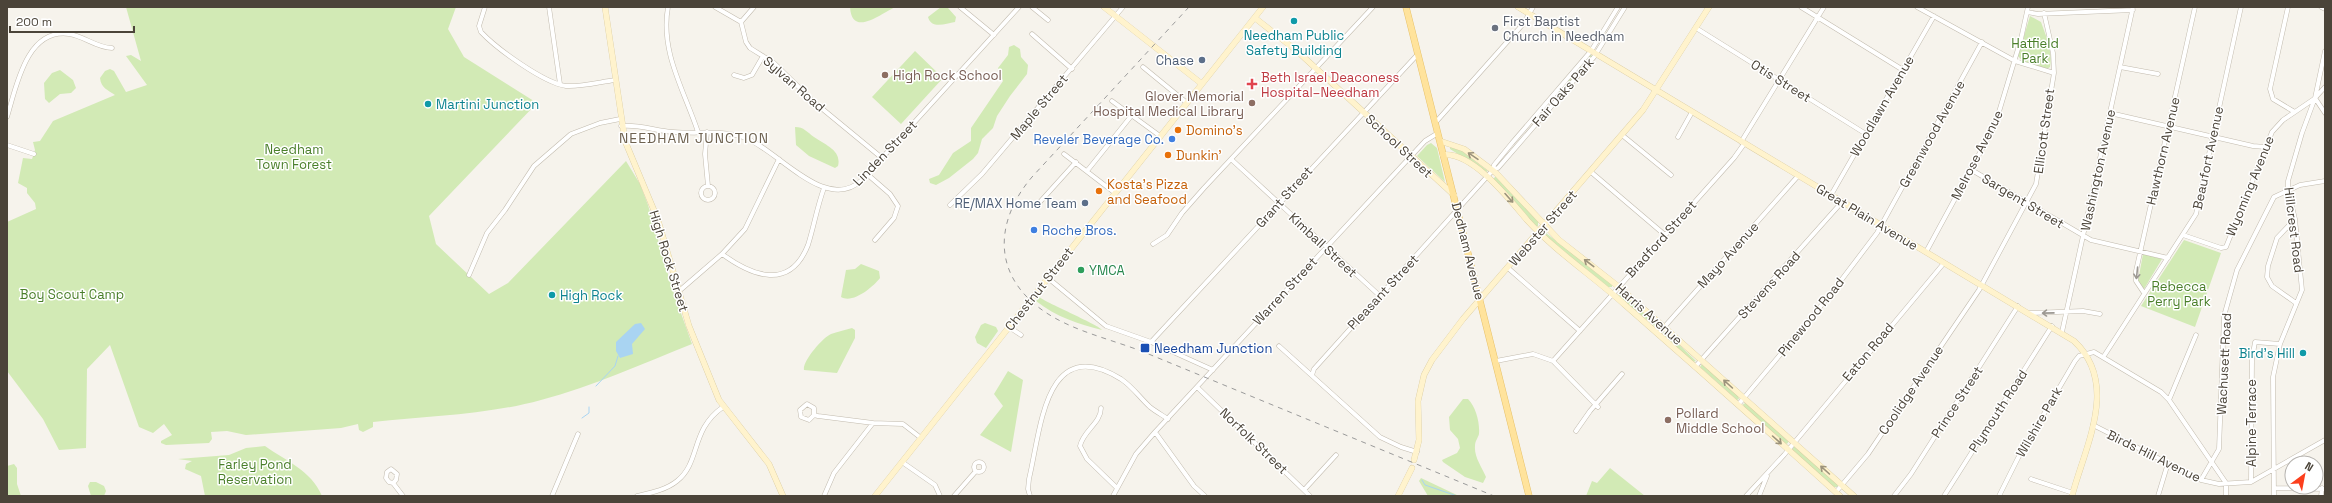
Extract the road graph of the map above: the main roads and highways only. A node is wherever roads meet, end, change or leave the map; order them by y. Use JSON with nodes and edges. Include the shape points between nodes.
{"nodes":[{"id":1,"x":1406,"y":7,"type":"edge"},
{"id":2,"x":1529,"y":496,"type":"edge"}],
"edges":[{"from":1,"to":2,"type":"main road","name":"Dedham Avenue"}]}
